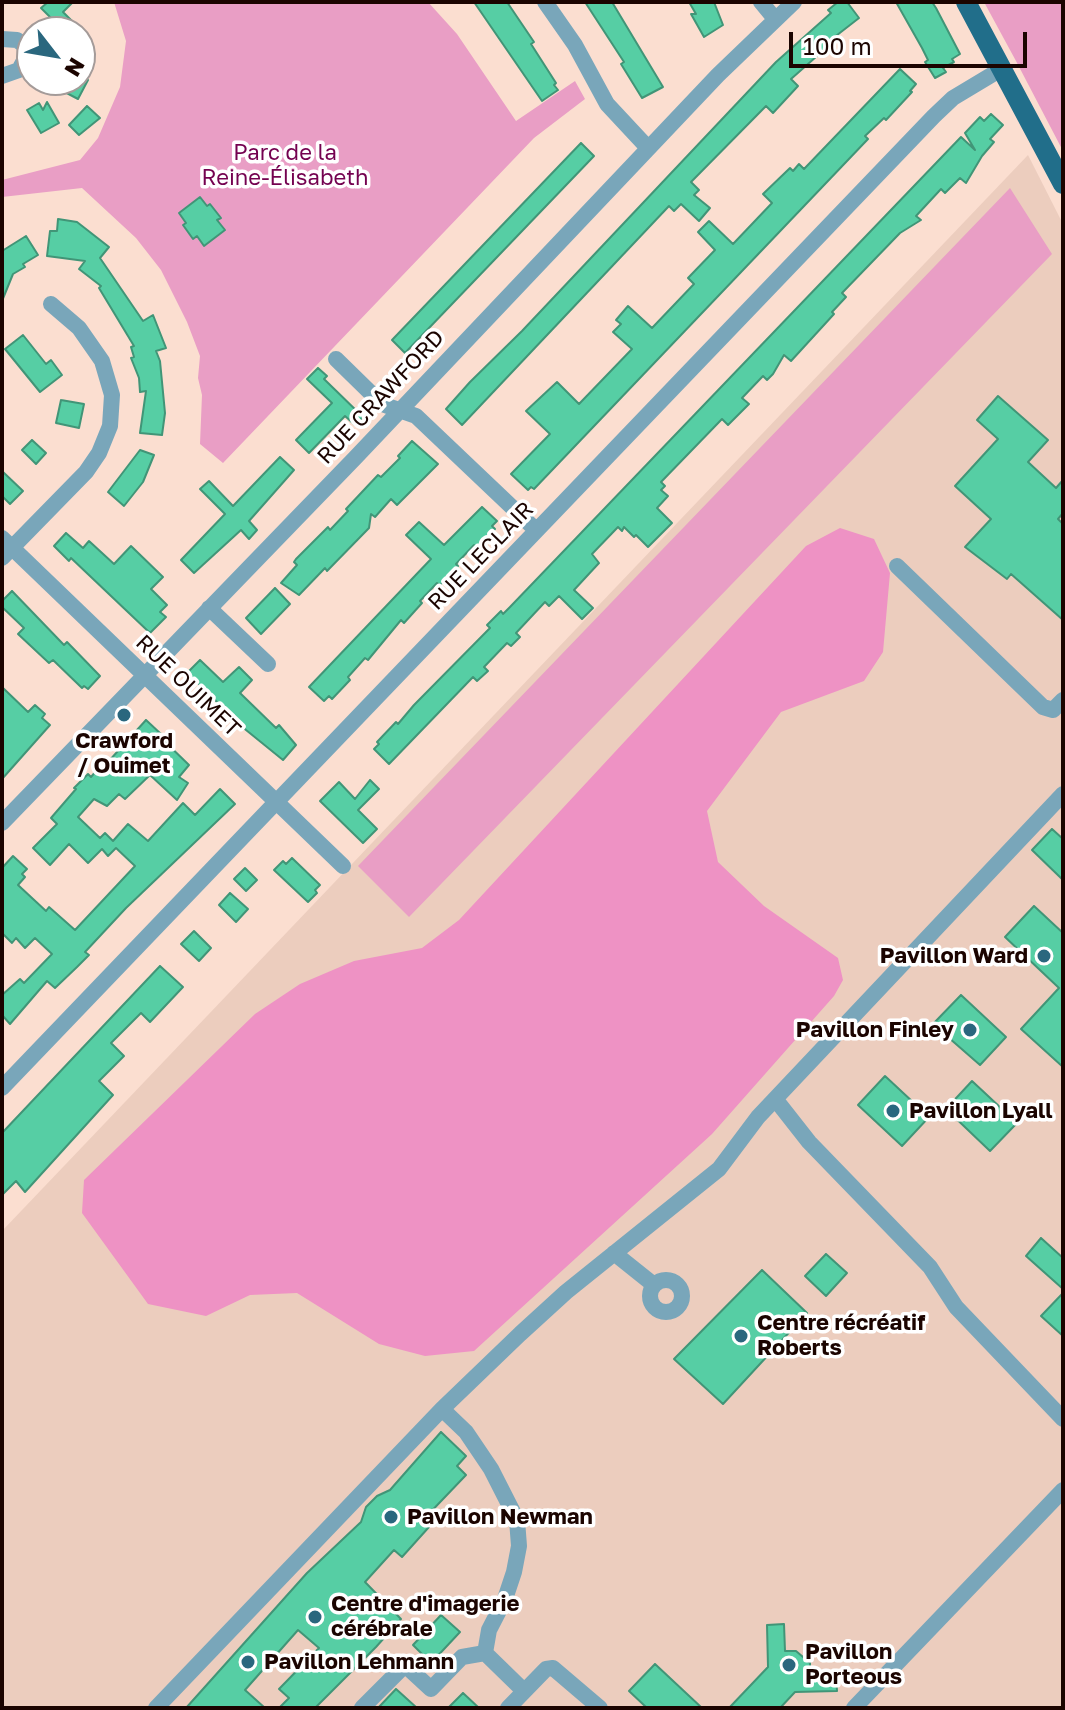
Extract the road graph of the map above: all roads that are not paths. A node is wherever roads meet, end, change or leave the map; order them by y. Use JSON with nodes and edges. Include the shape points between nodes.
{"nodes":[{"id":1,"x":545,"y":2,"type":"edge"},
{"id":2,"x":761,"y":2,"type":"edge"},
{"id":3,"x":794,"y":2,"type":"edge"},
{"id":4,"x":966,"y":2,"type":"edge"},
{"id":5,"x":775,"y":19,"type":"junction"},
{"id":6,"x":2,"y":39,"type":"edge"},
{"id":7,"x":1003,"y":68,"type":"junction"},
{"id":8,"x":2,"y":76,"type":"edge"},
{"id":9,"x":648,"y":148,"type":"junction"},
{"id":10,"x":1063,"y":184,"type":"edge"},
{"id":11,"x":51,"y":304,"type":"dead end"},
{"id":12,"x":336,"y":359,"type":"dead end"},
{"id":13,"x":399,"y":410,"type":"junction"},
{"id":14,"x":536,"y":530,"type":"junction"},
{"id":15,"x":5,"y":548,"type":"edge"},
{"id":16,"x":897,"y":566,"type":"dead end"},
{"id":17,"x":209,"y":608,"type":"junction"},
{"id":18,"x":268,"y":664,"type":"dead end"},
{"id":19,"x":143,"y":675,"type":"junction"},
{"id":20,"x":1063,"y":700,"type":"edge"},
{"id":21,"x":1063,"y":794,"type":"edge"},
{"id":22,"x":276,"y":801,"type":"junction"},
{"id":23,"x":2,"y":823,"type":"edge"},
{"id":24,"x":343,"y":866,"type":"dead end"},
{"id":25,"x":2,"y":1088,"type":"edge"},
{"id":26,"x":776,"y":1100,"type":"junction"},
{"id":27,"x":614,"y":1253,"type":"junction"},
{"id":28,"x":654,"y":1285,"type":"dead end"},
{"id":29,"x":442,"y":1409,"type":"junction"},
{"id":30,"x":1063,"y":1419,"type":"edge"},
{"id":31,"x":1063,"y":1490,"type":"edge"},
{"id":32,"x":485,"y":1653,"type":"junction"},
{"id":33,"x":524,"y":1691,"type":"junction"},
{"id":34,"x":156,"y":1708,"type":"edge"},
{"id":35,"x":362,"y":1708,"type":"edge"},
{"id":36,"x":508,"y":1708,"type":"edge"},
{"id":37,"x":600,"y":1708,"type":"edge"},
{"id":38,"x":854,"y":1708,"type":"edge"}],
"edges":[{"from":1,"to":9,"type":"street","via":[[607,104]]},
{"from":2,"to":5,"type":"street"},
{"from":3,"to":5,"type":"street","name":"RUE CRAWFORD"},
{"from":4,"to":7,"type":"main road"},
{"from":5,"to":9,"type":"street","name":"RUE CRAWFORD"},
{"from":6,"to":8,"type":"street","via":[[17,40],[27,55],[19,70]]},
{"from":7,"to":10,"type":"main road"},
{"from":7,"to":14,"type":"street","name":"RUE LECLAIR","via":[[934,116]]},
{"from":9,"to":13,"type":"street","name":"RUE CRAWFORD"},
{"from":11,"to":15,"type":"street","via":[[79,328],[102,361],[112,395],[110,426],[93,463]]},
{"from":12,"to":13,"type":"street","via":[[382,404]]},
{"from":13,"to":14,"type":"street","via":[[416,416]]},
{"from":13,"to":17,"type":"street","name":"RUE CRAWFORD"},
{"from":14,"to":22,"type":"street","name":"RUE LECLAIR"},
{"from":15,"to":19,"type":"street","name":"RUE OUIMET"},
{"from":16,"to":20,"type":"street","via":[[1043,707],[1053,710]]},
{"from":17,"to":18,"type":"street"},
{"from":17,"to":19,"type":"street","name":"RUE CRAWFORD"},
{"from":19,"to":22,"type":"street","name":"RUE OUIMET"},
{"from":19,"to":23,"type":"street","name":"RUE CRAWFORD"},
{"from":21,"to":26,"type":"street"},
{"from":22,"to":24,"type":"street","name":"RUE OUIMET"},
{"from":22,"to":25,"type":"street","name":"RUE LECLAIR"},
{"from":26,"to":27,"type":"street","via":[[719,1169]]},
{"from":26,"to":30,"type":"street","via":[[809,1142],[923,1259],[956,1307]]},
{"from":27,"to":28,"type":"street"},
{"from":27,"to":29,"type":"street"},
{"from":29,"to":32,"type":"street","via":[[466,1432],[517,1520],[514,1572]]},
{"from":29,"to":34,"type":"street"},
{"from":31,"to":38,"type":"street"},
{"from":32,"to":33,"type":"street"},
{"from":32,"to":35,"type":"street","via":[[462,1657],[431,1689],[405,1665]]},
{"from":33,"to":36,"type":"street"},
{"from":33,"to":37,"type":"street","via":[[553,1668]]}]}
